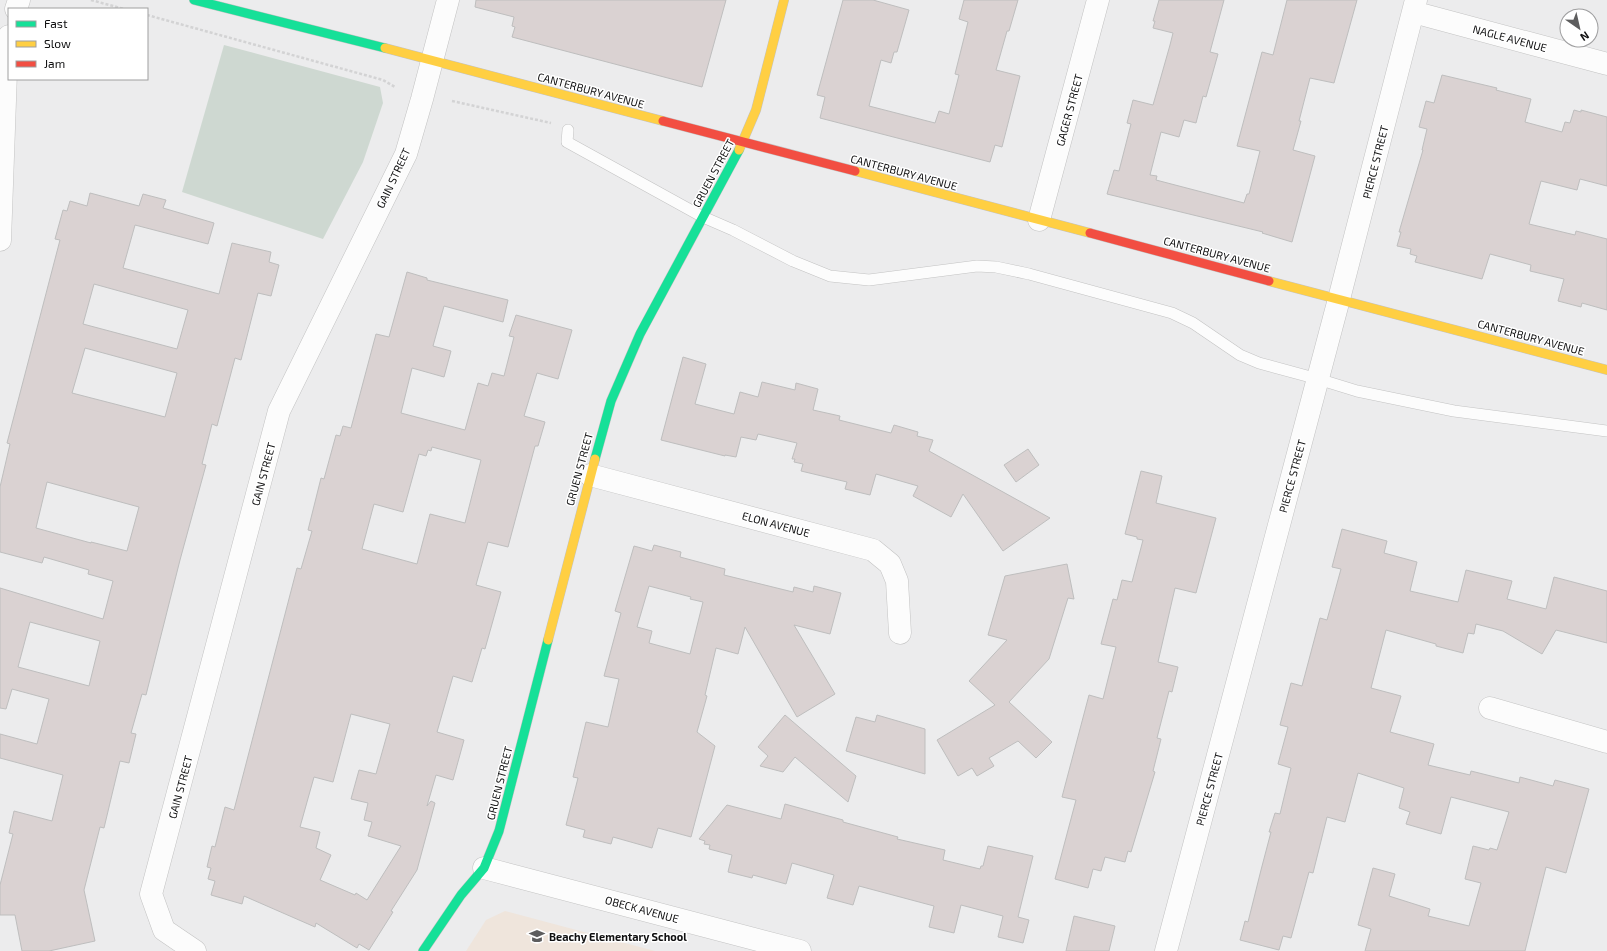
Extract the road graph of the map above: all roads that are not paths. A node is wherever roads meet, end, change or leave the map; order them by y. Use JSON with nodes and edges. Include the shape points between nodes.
{"nodes":[{"id":1,"x":194,"y":0,"type":"edge"},
{"id":2,"x":448,"y":0,"type":"edge"},
{"id":3,"x":784,"y":0,"type":"edge"},
{"id":4,"x":1098,"y":0,"type":"edge"},
{"id":5,"x":1415,"y":6,"type":"edge"},
{"id":6,"x":8,"y":40,"type":"edge"},
{"id":7,"x":433,"y":60,"type":"junction"},
{"id":8,"x":1607,"y":64,"type":"edge"},
{"id":9,"x":568,"y":130,"type":"road end"},
{"id":10,"x":743,"y":143,"type":"junction"},
{"id":11,"x":703,"y":217,"type":"junction"},
{"id":12,"x":1040,"y":220,"type":"junction"},
{"id":13,"x":0,"y":240,"type":"edge"},
{"id":14,"x":1339,"y":299,"type":"junction"},
{"id":15,"x":1607,"y":370,"type":"edge"},
{"id":16,"x":1318,"y":379,"type":"junction"},
{"id":17,"x":1607,"y":431,"type":"edge"},
{"id":18,"x":590,"y":475,"type":"junction"},
{"id":19,"x":900,"y":633,"type":"dead end"},
{"id":20,"x":1490,"y":708,"type":"dead end"},
{"id":21,"x":1607,"y":742,"type":"edge"},
{"id":22,"x":484,"y":868,"type":"junction"},
{"id":23,"x":195,"y":951,"type":"edge"},
{"id":24,"x":423,"y":951,"type":"edge"},
{"id":25,"x":800,"y":951,"type":"edge"},
{"id":26,"x":1166,"y":951,"type":"edge"}],
"edges":[{"from":1,"to":7,"type":"street","name":"CANTERBURY AVENUE"},
{"from":2,"to":7,"type":"street","name":"GAIN STREET"},
{"from":3,"to":10,"type":"street","name":"GRUEN STREET","via":[[756,110]]},
{"from":4,"to":12,"type":"street","name":"GAGER STREET"},
{"from":5,"to":8,"type":"street","name":"NAGLE AVENUE"},
{"from":5,"to":14,"type":"street","name":"PIERCE STREET"},
{"from":6,"to":13,"type":"street"},
{"from":7,"to":10,"type":"street","name":"CANTERBURY AVENUE"},
{"from":7,"to":23,"type":"street","name":"GAIN STREET","via":[[406,154],[277,418],[151,894],[164,930]]},
{"from":9,"to":11,"type":"lane","via":[[567,142]]},
{"from":10,"to":11,"type":"street","name":"GRUEN STREET"},
{"from":10,"to":12,"type":"street","name":"CANTERBURY AVENUE"},
{"from":11,"to":16,"type":"lane","via":[[793,262],[830,276],[869,280],[977,266],[1029,274],[1172,313],[1193,323],[1240,355],[1259,363]]},
{"from":11,"to":18,"type":"street","name":"GRUEN STREET","via":[[628,361],[611,401]]},
{"from":12,"to":14,"type":"street","name":"CANTERBURY AVENUE"},
{"from":14,"to":15,"type":"street","name":"CANTERBURY AVENUE"},
{"from":14,"to":16,"type":"street","name":"PIERCE STREET"},
{"from":16,"to":17,"type":"lane","via":[[1357,391],[1454,410]]},
{"from":16,"to":26,"type":"street","name":"PIERCE STREET"},
{"from":18,"to":19,"type":"street","name":"ELON AVENUE","via":[[873,550],[890,564],[897,581]]},
{"from":18,"to":22,"type":"street","name":"GRUEN STREET","via":[[499,831]]},
{"from":20,"to":21,"type":"street"},
{"from":22,"to":24,"type":"street","name":"GRUEN STREET","via":[[461,895]]},
{"from":22,"to":25,"type":"street","name":"OBECK AVENUE"}]}
